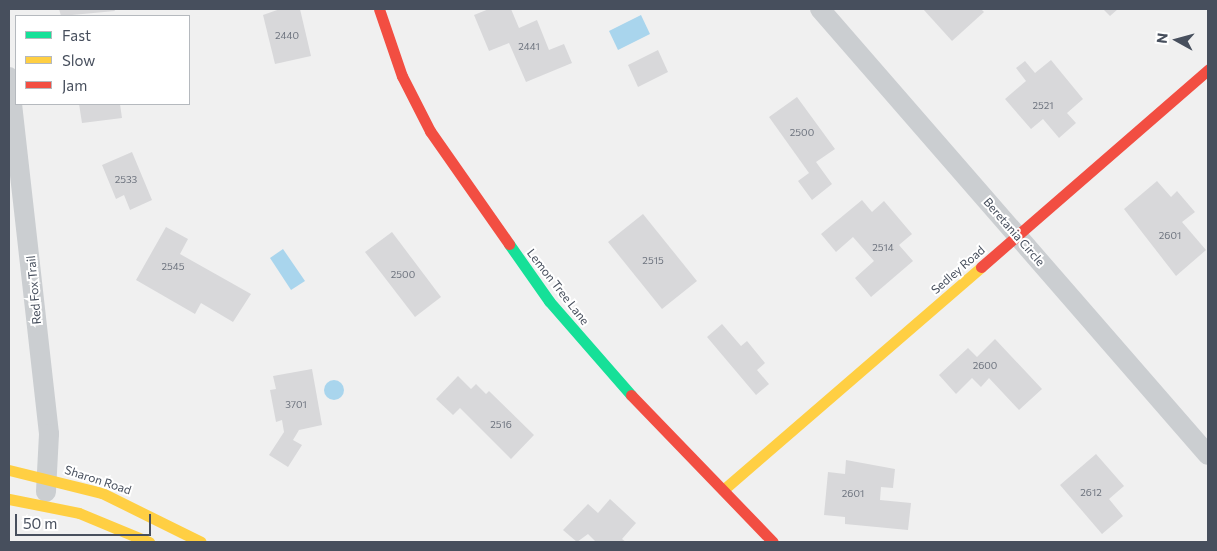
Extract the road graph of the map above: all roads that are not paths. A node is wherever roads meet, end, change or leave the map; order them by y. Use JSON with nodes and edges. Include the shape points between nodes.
{"nodes":[{"id":1,"x":379,"y":9,"type":"edge"},
{"id":2,"x":820,"y":9,"type":"edge"},
{"id":3,"x":1208,"y":70,"type":"edge"},
{"id":4,"x":9,"y":77,"type":"edge"},
{"id":5,"x":1018,"y":237,"type":"junction"},
{"id":6,"x":1208,"y":455,"type":"edge"},
{"id":7,"x":9,"y":470,"type":"edge"},
{"id":8,"x":48,"y":478,"type":"junction"},
{"id":9,"x":724,"y":490,"type":"junction"},
{"id":10,"x":9,"y":499,"type":"edge"},
{"id":11,"x":45,"y":504,"type":"junction"},
{"id":12,"x":149,"y":542,"type":"edge"},
{"id":13,"x":201,"y":542,"type":"edge"},
{"id":14,"x":773,"y":542,"type":"edge"}],
"edges":[{"from":1,"to":9,"type":"street","name":"Lemon Tree Lane","via":[[413,100],[477,203],[602,362]]},
{"from":2,"to":5,"type":"street","name":"Beretania Circle"},
{"from":3,"to":5,"type":"street","name":"Sedley Road"},
{"from":4,"to":8,"type":"street","name":"Red Fox Trail","via":[[48,425]]},
{"from":5,"to":6,"type":"street","name":"Beretania Circle"},
{"from":5,"to":9,"type":"street","name":"Sedley Road"},
{"from":7,"to":8,"type":"street","name":"Sharon Road"},
{"from":8,"to":11,"type":"street","name":"Red Fox Trail"},
{"from":8,"to":13,"type":"street","name":"Sharon Road","via":[[119,499]]},
{"from":9,"to":14,"type":"street","name":"Lemon Tree Lane"},
{"from":10,"to":11,"type":"street"},
{"from":11,"to":12,"type":"street","via":[[103,521]]}]}
